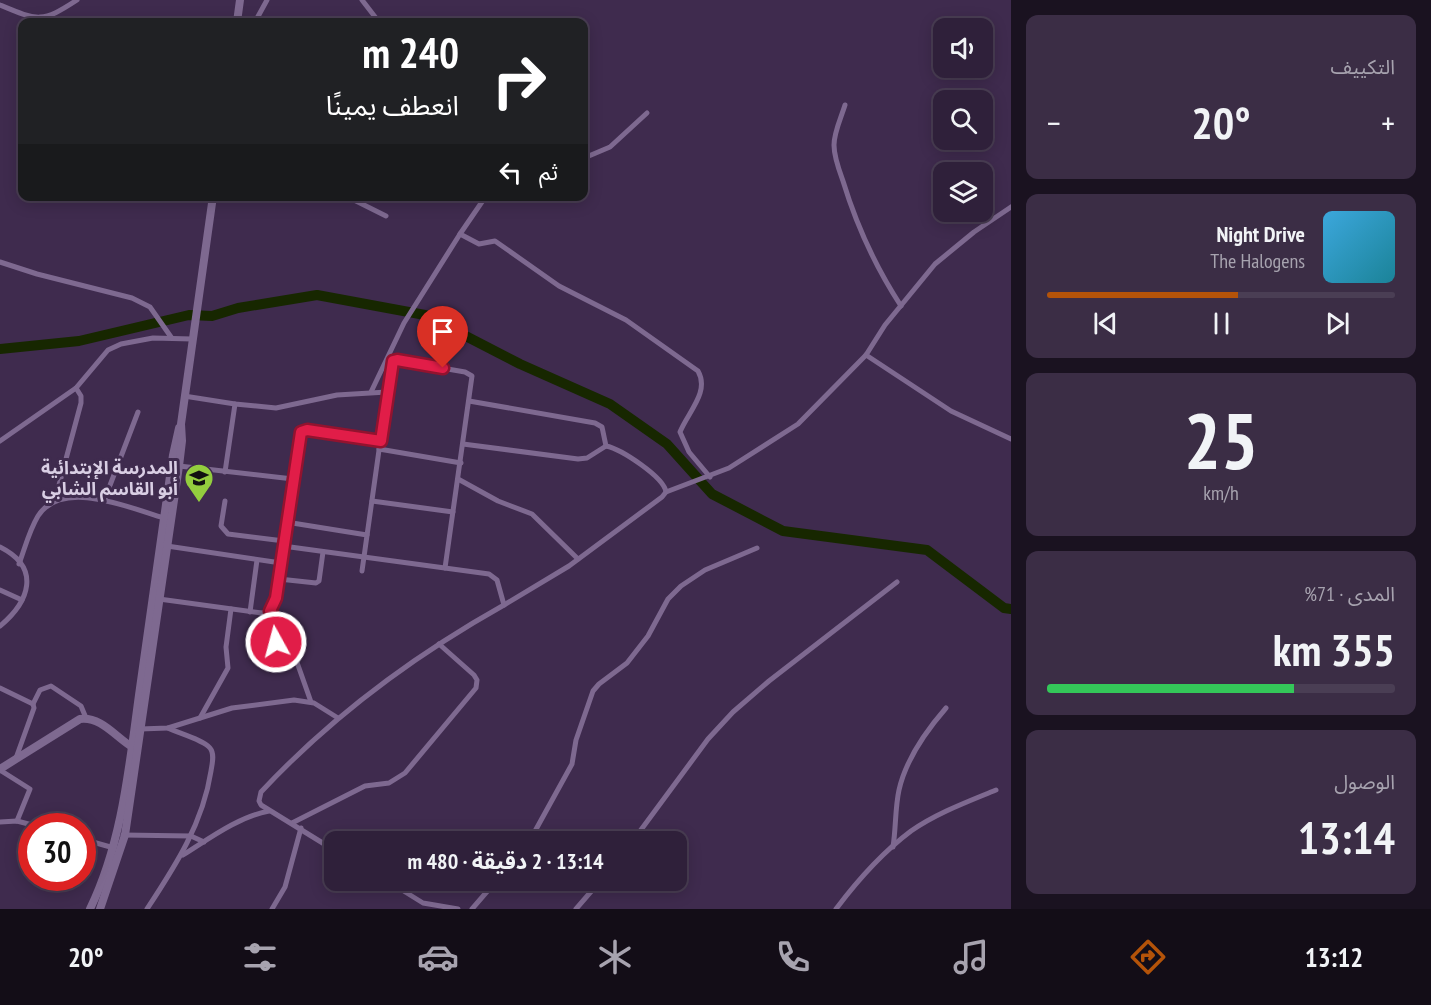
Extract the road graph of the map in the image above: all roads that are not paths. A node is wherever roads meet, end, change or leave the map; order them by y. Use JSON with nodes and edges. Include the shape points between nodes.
{"nodes":[{"id":1,"x":77,"y":0,"type":"edge"},
{"id":2,"x":240,"y":0,"type":"edge"},
{"id":3,"x":267,"y":0,"type":"edge"},
{"id":4,"x":362,"y":0,"type":"edge"},
{"id":5,"x":0,"y":5,"type":"edge"},
{"id":6,"x":238,"y":18,"type":"edge"},
{"id":7,"x":257,"y":18,"type":"edge"},
{"id":8,"x":376,"y":18,"type":"edge"},
{"id":9,"x":845,"y":105,"type":"dead end"},
{"id":10,"x":647,"y":113,"type":"dead end"},
{"id":11,"x":588,"y":156,"type":"edge"},
{"id":12,"x":212,"y":201,"type":"edge"},
{"id":13,"x":356,"y":201,"type":"edge"},
{"id":14,"x":483,"y":201,"type":"edge"},
{"id":15,"x":1011,"y":207,"type":"edge"},
{"id":16,"x":386,"y":216,"type":"dead end"},
{"id":17,"x":460,"y":234,"type":"junction"},
{"id":18,"x":0,"y":262,"type":"edge"},
{"id":19,"x":901,"y":306,"type":"junction"},
{"id":20,"x":171,"y":337,"type":"junction"},
{"id":21,"x":192,"y":339,"type":"junction"},
{"id":22,"x":866,"y":356,"type":"junction"},
{"id":23,"x":76,"y":388,"type":"junction"},
{"id":24,"x":371,"y":392,"type":"junction"},
{"id":25,"x":387,"y":392,"type":"junction"},
{"id":26,"x":184,"y":396,"type":"junction"},
{"id":27,"x":469,"y":401,"type":"junction"},
{"id":28,"x":235,"y":404,"type":"junction"},
{"id":29,"x":138,"y":412,"type":"dead end"},
{"id":30,"x":181,"y":424,"type":"junction"},
{"id":31,"x":1011,"y":439,"type":"edge"},
{"id":32,"x":0,"y":441,"type":"edge"},
{"id":33,"x":381,"y":441,"type":"junction"},
{"id":34,"x":464,"y":444,"type":"junction"},
{"id":35,"x":606,"y":446,"type":"junction"},
{"id":36,"x":380,"y":449,"type":"junction"},
{"id":37,"x":461,"y":463,"type":"junction"},
{"id":38,"x":178,"y":466,"type":"junction"},
{"id":39,"x":225,"y":472,"type":"junction"},
{"id":40,"x":710,"y":477,"type":"junction"},
{"id":41,"x":293,"y":479,"type":"junction"},
{"id":42,"x":458,"y":479,"type":"junction"},
{"id":43,"x":666,"y":492,"type":"junction"},
{"id":44,"x":55,"y":500,"type":"junction"},
{"id":45,"x":104,"y":501,"type":"junction"},
{"id":46,"x":225,"y":501,"type":"dead end"},
{"id":47,"x":372,"y":501,"type":"junction"},
{"id":48,"x":453,"y":512,"type":"junction"},
{"id":49,"x":164,"y":518,"type":"junction"},
{"id":50,"x":286,"y":522,"type":"junction"},
{"id":51,"x":367,"y":535,"type":"junction"},
{"id":52,"x":284,"y":544,"type":"junction"},
{"id":53,"x":167,"y":546,"type":"junction"},
{"id":54,"x":0,"y":548,"type":"edge"},
{"id":55,"x":757,"y":548,"type":"dead end"},
{"id":56,"x":323,"y":552,"type":"junction"},
{"id":57,"x":364,"y":558,"type":"junction"},
{"id":58,"x":578,"y":559,"type":"junction"},
{"id":59,"x":257,"y":560,"type":"junction"},
{"id":60,"x":281,"y":563,"type":"junction"},
{"id":61,"x":19,"y":564,"type":"junction"},
{"id":62,"x":445,"y":568,"type":"junction"},
{"id":63,"x":362,"y":571,"type":"dead end"},
{"id":64,"x":279,"y":579,"type":"junction"},
{"id":65,"x":897,"y":582,"type":"dead end"},
{"id":66,"x":0,"y":590,"type":"edge"},
{"id":67,"x":159,"y":599,"type":"junction"},
{"id":68,"x":22,"y":600,"type":"junction"},
{"id":69,"x":504,"y":605,"type":"junction"},
{"id":70,"x":231,"y":609,"type":"junction"},
{"id":71,"x":270,"y":611,"type":"junction"},
{"id":72,"x":250,"y":612,"type":"junction"},
{"id":73,"x":0,"y":626,"type":"edge"},
{"id":74,"x":439,"y":644,"type":"junction"},
{"id":75,"x":0,"y":688,"type":"edge"},
{"id":76,"x":311,"y":702,"type":"junction"},
{"id":77,"x":33,"y":704,"type":"junction"},
{"id":78,"x":946,"y":708,"type":"dead end"},
{"id":79,"x":86,"y":718,"type":"junction"},
{"id":80,"x":200,"y":718,"type":"junction"},
{"id":81,"x":338,"y":718,"type":"junction"},
{"id":82,"x":168,"y":728,"type":"junction"},
{"id":83,"x":138,"y":731,"type":"junction"},
{"id":84,"x":116,"y":733,"type":"junction"},
{"id":85,"x":134,"y":748,"type":"junction"},
{"id":86,"x":16,"y":758,"type":"junction"},
{"id":87,"x":0,"y":770,"type":"edge"},
{"id":88,"x":996,"y":790,"type":"dead end"},
{"id":89,"x":269,"y":811,"type":"junction"},
{"id":90,"x":17,"y":821,"type":"joint"},
{"id":91,"x":0,"y":822,"type":"edge"},
{"id":92,"x":292,"y":823,"type":"junction"},
{"id":93,"x":301,"y":828,"type":"junction"},
{"id":94,"x":534,"y":831,"type":"edge"},
{"id":95,"x":640,"y":831,"type":"edge"},
{"id":96,"x":121,"y":834,"type":"junction"},
{"id":97,"x":191,"y":836,"type":"junction"},
{"id":98,"x":204,"y":842,"type":"junction"},
{"id":99,"x":96,"y":843,"type":"edge"},
{"id":100,"x":324,"y":843,"type":"edge"},
{"id":101,"x":893,"y":847,"type":"junction"},
{"id":102,"x":114,"y":848,"type":"junction"},
{"id":103,"x":181,"y":856,"type":"junction"},
{"id":104,"x":404,"y":891,"type":"edge"},
{"id":105,"x":488,"y":891,"type":"edge"},
{"id":106,"x":592,"y":891,"type":"edge"},
{"id":107,"x":90,"y":909,"type":"edge"},
{"id":108,"x":100,"y":909,"type":"edge"},
{"id":109,"x":147,"y":909,"type":"edge"},
{"id":110,"x":272,"y":909,"type":"edge"},
{"id":111,"x":458,"y":909,"type":"edge"},
{"id":112,"x":472,"y":909,"type":"edge"},
{"id":113,"x":576,"y":909,"type":"edge"},
{"id":114,"x":836,"y":909,"type":"edge"}],
"edges":[{"from":1,"to":5,"type":"street","via":[[42,18]]},
{"from":2,"to":6,"type":"main road"},
{"from":3,"to":7,"type":"street"},
{"from":4,"to":8,"type":"street"},
{"from":9,"to":19,"type":"street","via":[[834,145],[837,162],[873,260]]},
{"from":10,"to":11,"type":"street","via":[[610,147]]},
{"from":12,"to":21,"type":"main road"},
{"from":13,"to":16,"type":"street"},
{"from":14,"to":17,"type":"street"},
{"from":15,"to":19,"type":"street","via":[[935,264]]},
{"from":17,"to":24,"type":"street","via":[[404,323]]},
{"from":17,"to":40,"type":"street","via":[[479,244],[495,241],[559,286],[626,320],[698,371],[703,380],[702,393],[680,432],[689,452]]},
{"from":18,"to":20,"type":"street","via":[[132,298],[150,307]]},
{"from":19,"to":22,"type":"street"},
{"from":20,"to":21,"type":"street"},
{"from":20,"to":23,"type":"street","via":[[121,344],[108,350]]},
{"from":21,"to":26,"type":"main road"},
{"from":22,"to":31,"type":"street","via":[[951,411]]},
{"from":22,"to":40,"type":"street","via":[[798,424]]},
{"from":23,"to":32,"type":"street"},
{"from":23,"to":44,"type":"street","via":[[81,403]]},
{"from":24,"to":25,"type":"street"},
{"from":24,"to":28,"type":"street","via":[[276,408]]},
{"from":25,"to":27,"type":"street","via":[[391,363],[397,360],[470,374]]},
{"from":25,"to":33,"type":"street"},
{"from":26,"to":28,"type":"street"},
{"from":26,"to":30,"type":"main road"},
{"from":27,"to":34,"type":"street"},
{"from":27,"to":35,"type":"street","via":[[595,423],[602,427]]},
{"from":28,"to":39,"type":"street"},
{"from":29,"to":45,"type":"street"},
{"from":30,"to":38,"type":"main road"},
{"from":30,"to":49,"type":"main road","via":[[175,440]]},
{"from":33,"to":36,"type":"street"},
{"from":33,"to":41,"type":"street","via":[[304,430],[300,434]]},
{"from":34,"to":35,"type":"street","via":[[578,459]]},
{"from":34,"to":37,"type":"street"},
{"from":35,"to":43,"type":"street","via":[[625,454],[661,480]]},
{"from":36,"to":37,"type":"street"},
{"from":36,"to":47,"type":"street"},
{"from":37,"to":42,"type":"street"},
{"from":38,"to":39,"type":"street"},
{"from":38,"to":53,"type":"main road"},
{"from":39,"to":41,"type":"street"},
{"from":40,"to":43,"type":"street"},
{"from":41,"to":50,"type":"street"},
{"from":42,"to":48,"type":"street"},
{"from":42,"to":58,"type":"street","via":[[532,514]]},
{"from":43,"to":58,"type":"street"},
{"from":44,"to":45,"type":"street","via":[[84,497]]},
{"from":44,"to":61,"type":"street","via":[[38,515]]},
{"from":45,"to":49,"type":"street"},
{"from":46,"to":52,"type":"street","via":[[221,526],[228,534]]},
{"from":47,"to":48,"type":"street"},
{"from":47,"to":51,"type":"street"},
{"from":48,"to":62,"type":"street"},
{"from":49,"to":83,"type":"main road"},
{"from":50,"to":51,"type":"street"},
{"from":50,"to":52,"type":"street"},
{"from":51,"to":57,"type":"street"},
{"from":52,"to":56,"type":"street"},
{"from":52,"to":60,"type":"street"},
{"from":53,"to":59,"type":"street"},
{"from":53,"to":67,"type":"main road"},
{"from":54,"to":61,"type":"street"},
{"from":55,"to":94,"type":"street","via":[[705,570],[681,586],[627,663],[593,691],[572,764]]},
{"from":56,"to":57,"type":"street"},
{"from":56,"to":64,"type":"street","via":[[316,583]]},
{"from":57,"to":62,"type":"street"},
{"from":57,"to":63,"type":"street"},
{"from":58,"to":69,"type":"street"},
{"from":59,"to":60,"type":"street"},
{"from":59,"to":72,"type":"street"},
{"from":60,"to":64,"type":"street"},
{"from":61,"to":68,"type":"street","via":[[28,579]]},
{"from":62,"to":69,"type":"street","via":[[493,576]]},
{"from":64,"to":71,"type":"street"},
{"from":65,"to":95,"type":"street","via":[[733,712],[708,739]]},
{"from":66,"to":68,"type":"street"},
{"from":67,"to":70,"type":"street"},
{"from":67,"to":83,"type":"main road"},
{"from":68,"to":73,"type":"street"},
{"from":69,"to":74,"type":"street"},
{"from":70,"to":72,"type":"street"},
{"from":70,"to":80,"type":"street","via":[[226,647],[228,668]]},
{"from":71,"to":72,"type":"street"},
{"from":71,"to":76,"type":"street","via":[[275,621],[274,639],[293,651]]},
{"from":74,"to":81,"type":"street"},
{"from":74,"to":92,"type":"street","via":[[474,675],[476,688],[396,780],[365,786]]},
{"from":75,"to":77,"type":"street"},
{"from":76,"to":80,"type":"street","via":[[258,704]]},
{"from":76,"to":81,"type":"street"},
{"from":77,"to":79,"type":"street","via":[[40,690],[51,686],[81,706]]},
{"from":77,"to":86,"type":"street","via":[[34,713]]},
{"from":78,"to":101,"type":"street","via":[[920,742],[905,771]]},
{"from":79,"to":84,"type":"main road"},
{"from":79,"to":86,"type":"main road"},
{"from":80,"to":82,"type":"street"},
{"from":81,"to":89,"type":"street","via":[[261,792],[259,801]]},
{"from":82,"to":83,"type":"street"},
{"from":82,"to":97,"type":"street","via":[[209,746],[213,754],[204,807]]},
{"from":83,"to":84,"type":"main road"},
{"from":83,"to":85,"type":"main road"},
{"from":84,"to":85,"type":"main road"},
{"from":85,"to":96,"type":"main road"},
{"from":86,"to":87,"type":"main road"},
{"from":87,"to":90,"type":"street","via":[[30,789]]},
{"from":88,"to":101,"type":"street","via":[[929,820]]},
{"from":89,"to":92,"type":"street"},
{"from":89,"to":98,"type":"street","via":[[235,823]]},
{"from":90,"to":91,"type":"street"},
{"from":92,"to":93,"type":"street"},
{"from":93,"to":100,"type":"street"},
{"from":93,"to":110,"type":"street","via":[[285,887]]},
{"from":96,"to":97,"type":"street"},
{"from":96,"to":102,"type":"main road"},
{"from":96,"to":108,"type":"main road"},
{"from":97,"to":98,"type":"street"},
{"from":97,"to":103,"type":"street"},
{"from":98,"to":103,"type":"street"},
{"from":99,"to":102,"type":"street"},
{"from":101,"to":114,"type":"street"},
{"from":102,"to":107,"type":"main road"},
{"from":103,"to":109,"type":"street"},
{"from":104,"to":111,"type":"street","via":[[423,903]]},
{"from":105,"to":112,"type":"street"},
{"from":106,"to":113,"type":"street"}]}
